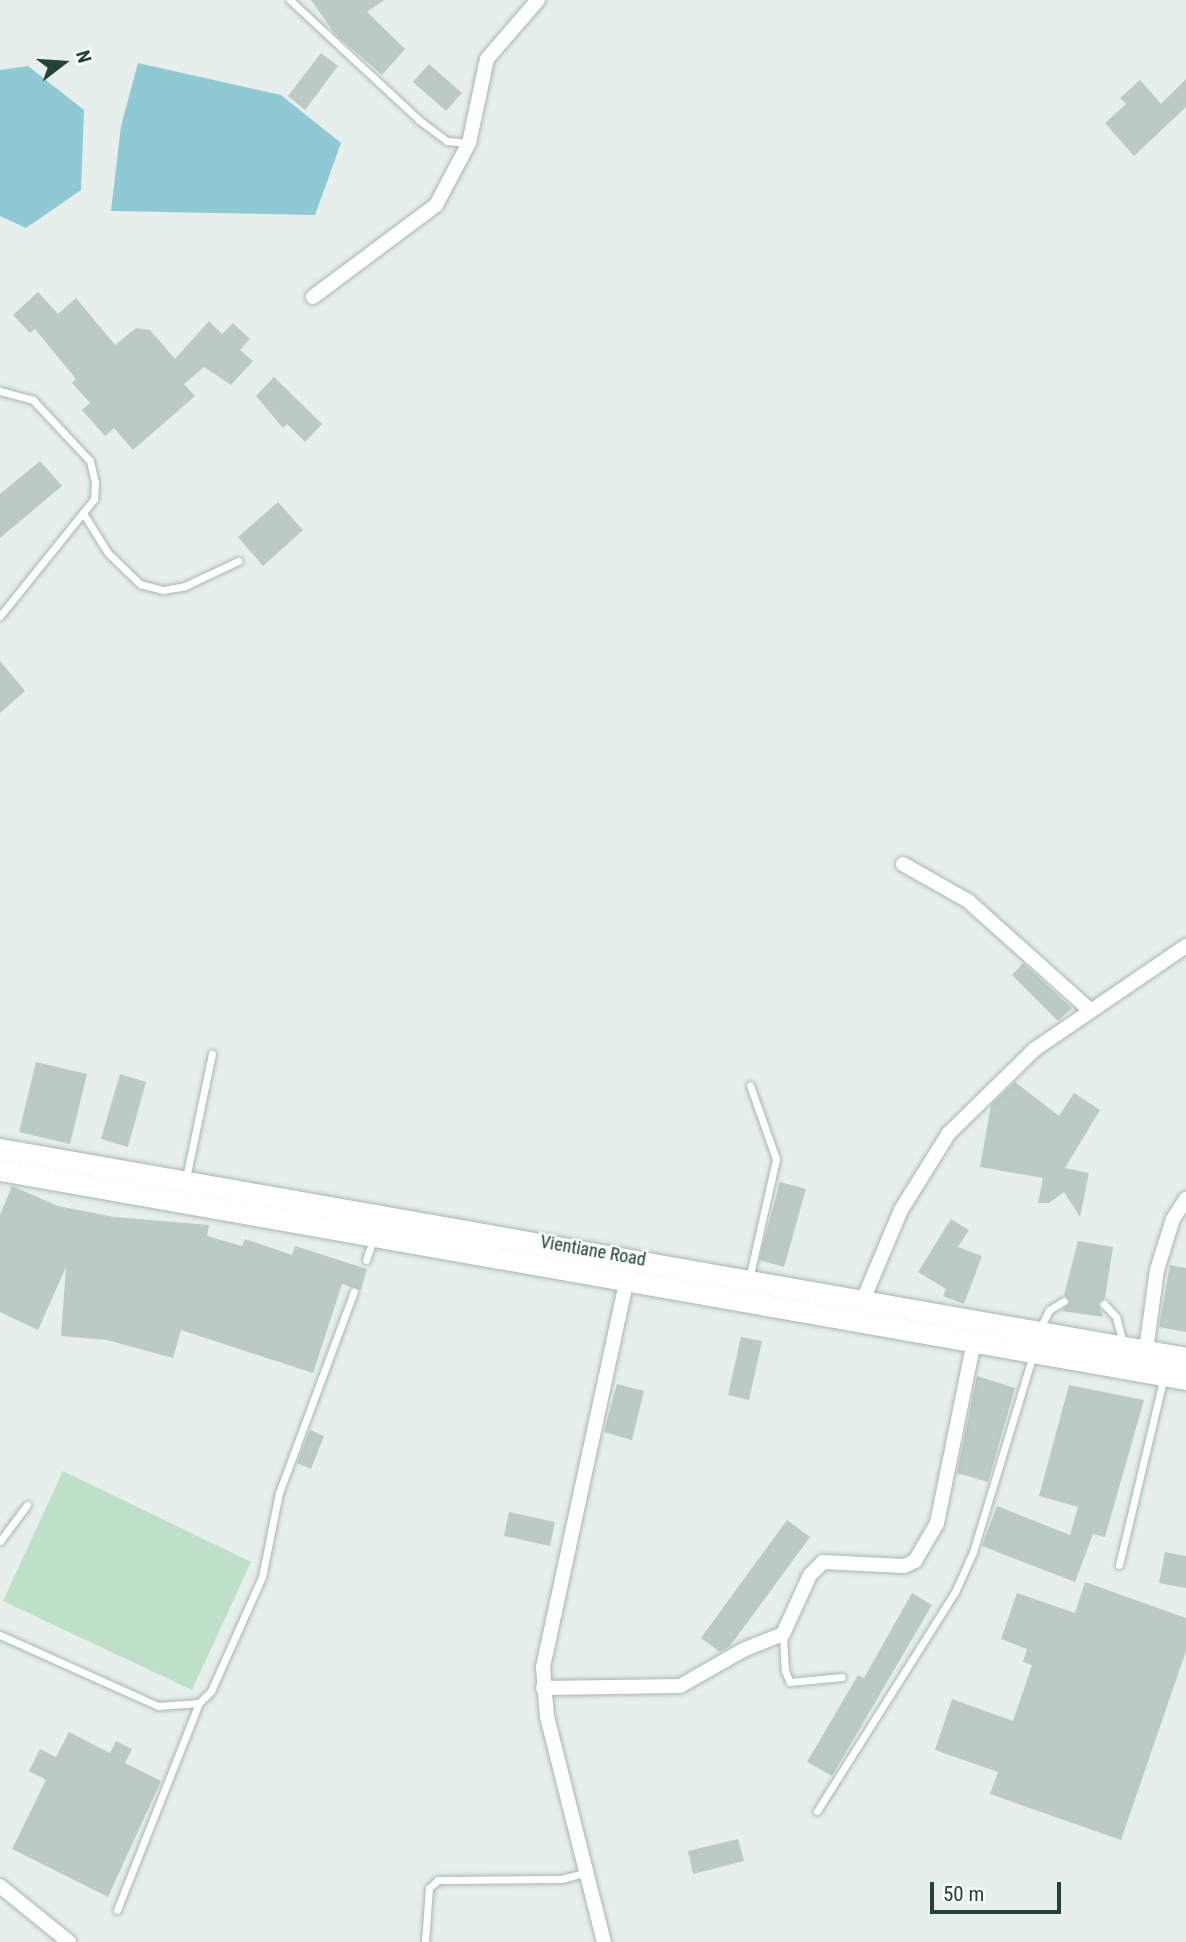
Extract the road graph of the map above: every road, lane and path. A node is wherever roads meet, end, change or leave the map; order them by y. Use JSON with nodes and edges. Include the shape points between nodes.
{"nodes":[{"id":1,"x":290,"y":0,"type":"edge"},
{"id":2,"x":538,"y":0,"type":"edge"},
{"id":3,"x":469,"y":144,"type":"junction"},
{"id":4,"x":313,"y":297,"type":"dead end"},
{"id":5,"x":0,"y":391,"type":"edge"},
{"id":6,"x":83,"y":513,"type":"junction"},
{"id":7,"x":238,"y":561,"type":"dead end"},
{"id":8,"x":0,"y":616,"type":"edge"},
{"id":9,"x":903,"y":864,"type":"dead end"},
{"id":10,"x":1186,"y":946,"type":"edge"},
{"id":11,"x":1090,"y":1010,"type":"junction"},
{"id":12,"x":212,"y":1054,"type":"dead end"},
{"id":13,"x":750,"y":1085,"type":"dead end"},
{"id":14,"x":0,"y":1149,"type":"edge"},
{"id":15,"x":0,"y":1170,"type":"edge"},
{"id":16,"x":185,"y":1182,"type":"junction"},
{"id":17,"x":1186,"y":1199,"type":"edge"},
{"id":18,"x":374,"y":1237,"type":"junction"},
{"id":19,"x":630,"y":1258,"type":"junction"},
{"id":20,"x":366,"y":1260,"type":"dead end"},
{"id":21,"x":749,"y":1280,"type":"junction"},
{"id":22,"x":627,"y":1281,"type":"junction"},
{"id":23,"x":354,"y":1291,"type":"dead end"},
{"id":24,"x":863,"y":1300,"type":"junction"},
{"id":25,"x":1064,"y":1301,"type":"dead end"},
{"id":26,"x":1104,"y":1304,"type":"dead end"},
{"id":27,"x":1039,"y":1331,"type":"junction"},
{"id":28,"x":974,"y":1341,"type":"junction"},
{"id":29,"x":1124,"y":1346,"type":"junction"},
{"id":30,"x":1146,"y":1350,"type":"junction"},
{"id":31,"x":1033,"y":1352,"type":"junction"},
{"id":32,"x":1186,"y":1357,"type":"edge"},
{"id":33,"x":1164,"y":1376,"type":"junction"},
{"id":34,"x":1186,"y":1379,"type":"edge"},
{"id":35,"x":27,"y":1505,"type":"dead end"},
{"id":36,"x":0,"y":1541,"type":"edge"},
{"id":37,"x":1119,"y":1565,"type":"dead end"},
{"id":38,"x":783,"y":1634,"type":"junction"},
{"id":39,"x":0,"y":1635,"type":"edge"},
{"id":40,"x":842,"y":1677,"type":"dead end"},
{"id":41,"x":543,"y":1688,"type":"junction"},
{"id":42,"x":199,"y":1703,"type":"junction"},
{"id":43,"x":817,"y":1811,"type":"dead end"},
{"id":44,"x":585,"y":1873,"type":"junction"},
{"id":45,"x":0,"y":1886,"type":"edge"},
{"id":46,"x":117,"y":1910,"type":"dead end"},
{"id":47,"x":69,"y":1942,"type":"edge"},
{"id":48,"x":425,"y":1942,"type":"edge"},
{"id":49,"x":604,"y":1942,"type":"edge"}],
"edges":[{"from":1,"to":3,"type":"lane","via":[[419,120],[447,141]]},
{"from":2,"to":3,"type":"street","via":[[487,59]]},
{"from":3,"to":4,"type":"street","via":[[436,205]]},
{"from":5,"to":6,"type":"lane","via":[[33,400],[90,461],[94,499]]},
{"from":6,"to":7,"type":"lane","via":[[107,553],[140,584],[163,590],[185,586]]},
{"from":6,"to":8,"type":"lane"},
{"from":9,"to":11,"type":"street","via":[[968,901]]},
{"from":10,"to":11,"type":"street"},
{"from":11,"to":24,"type":"street","via":[[1035,1049],[949,1133],[901,1210]]},
{"from":12,"to":16,"type":"lane"},
{"from":13,"to":21,"type":"lane","via":[[776,1159]]},
{"from":14,"to":16,"type":"main road","name":"Vientiane Road"},
{"from":15,"to":18,"type":"main road"},
{"from":16,"to":19,"type":"main road","name":"Vientiane Road"},
{"from":17,"to":30,"type":"street","via":[[1174,1219],[1157,1270]]},
{"from":18,"to":20,"type":"lane"},
{"from":18,"to":22,"type":"main road"},
{"from":19,"to":21,"type":"main road","name":"Vientiane Road"},
{"from":19,"to":22,"type":"street"},
{"from":21,"to":24,"type":"main road","name":"Vientiane Road"},
{"from":22,"to":28,"type":"main road"},
{"from":22,"to":41,"type":"street","via":[[544,1653]]},
{"from":23,"to":42,"type":"lane","via":[[279,1493],[262,1577],[211,1691]]},
{"from":24,"to":27,"type":"main road","name":"Vientiane Road"},
{"from":25,"to":27,"type":"lane","via":[[1049,1310]]},
{"from":26,"to":29,"type":"lane","via":[[1116,1317]]},
{"from":27,"to":29,"type":"main road","name":"Vientiane Road"},
{"from":28,"to":31,"type":"main road"},
{"from":28,"to":38,"type":"street","via":[[937,1523],[925,1548],[904,1566],[822,1562],[810,1575]]},
{"from":29,"to":30,"type":"main road","name":"Vientiane Road"},
{"from":30,"to":32,"type":"main road","name":"Vientiane Road"},
{"from":31,"to":33,"type":"main road"},
{"from":31,"to":43,"type":"lane","via":[[973,1552],[955,1592]]},
{"from":33,"to":34,"type":"main road"},
{"from":33,"to":37,"type":"lane"},
{"from":35,"to":36,"type":"lane"},
{"from":38,"to":40,"type":"lane","via":[[790,1682]]},
{"from":38,"to":41,"type":"street","via":[[743,1650],[680,1686]]},
{"from":39,"to":42,"type":"lane","via":[[158,1706]]},
{"from":41,"to":44,"type":"street"},
{"from":42,"to":46,"type":"lane"},
{"from":44,"to":48,"type":"lane","via":[[561,1879],[438,1880],[429,1888]]},
{"from":44,"to":49,"type":"street"},
{"from":45,"to":47,"type":"street"}]}
